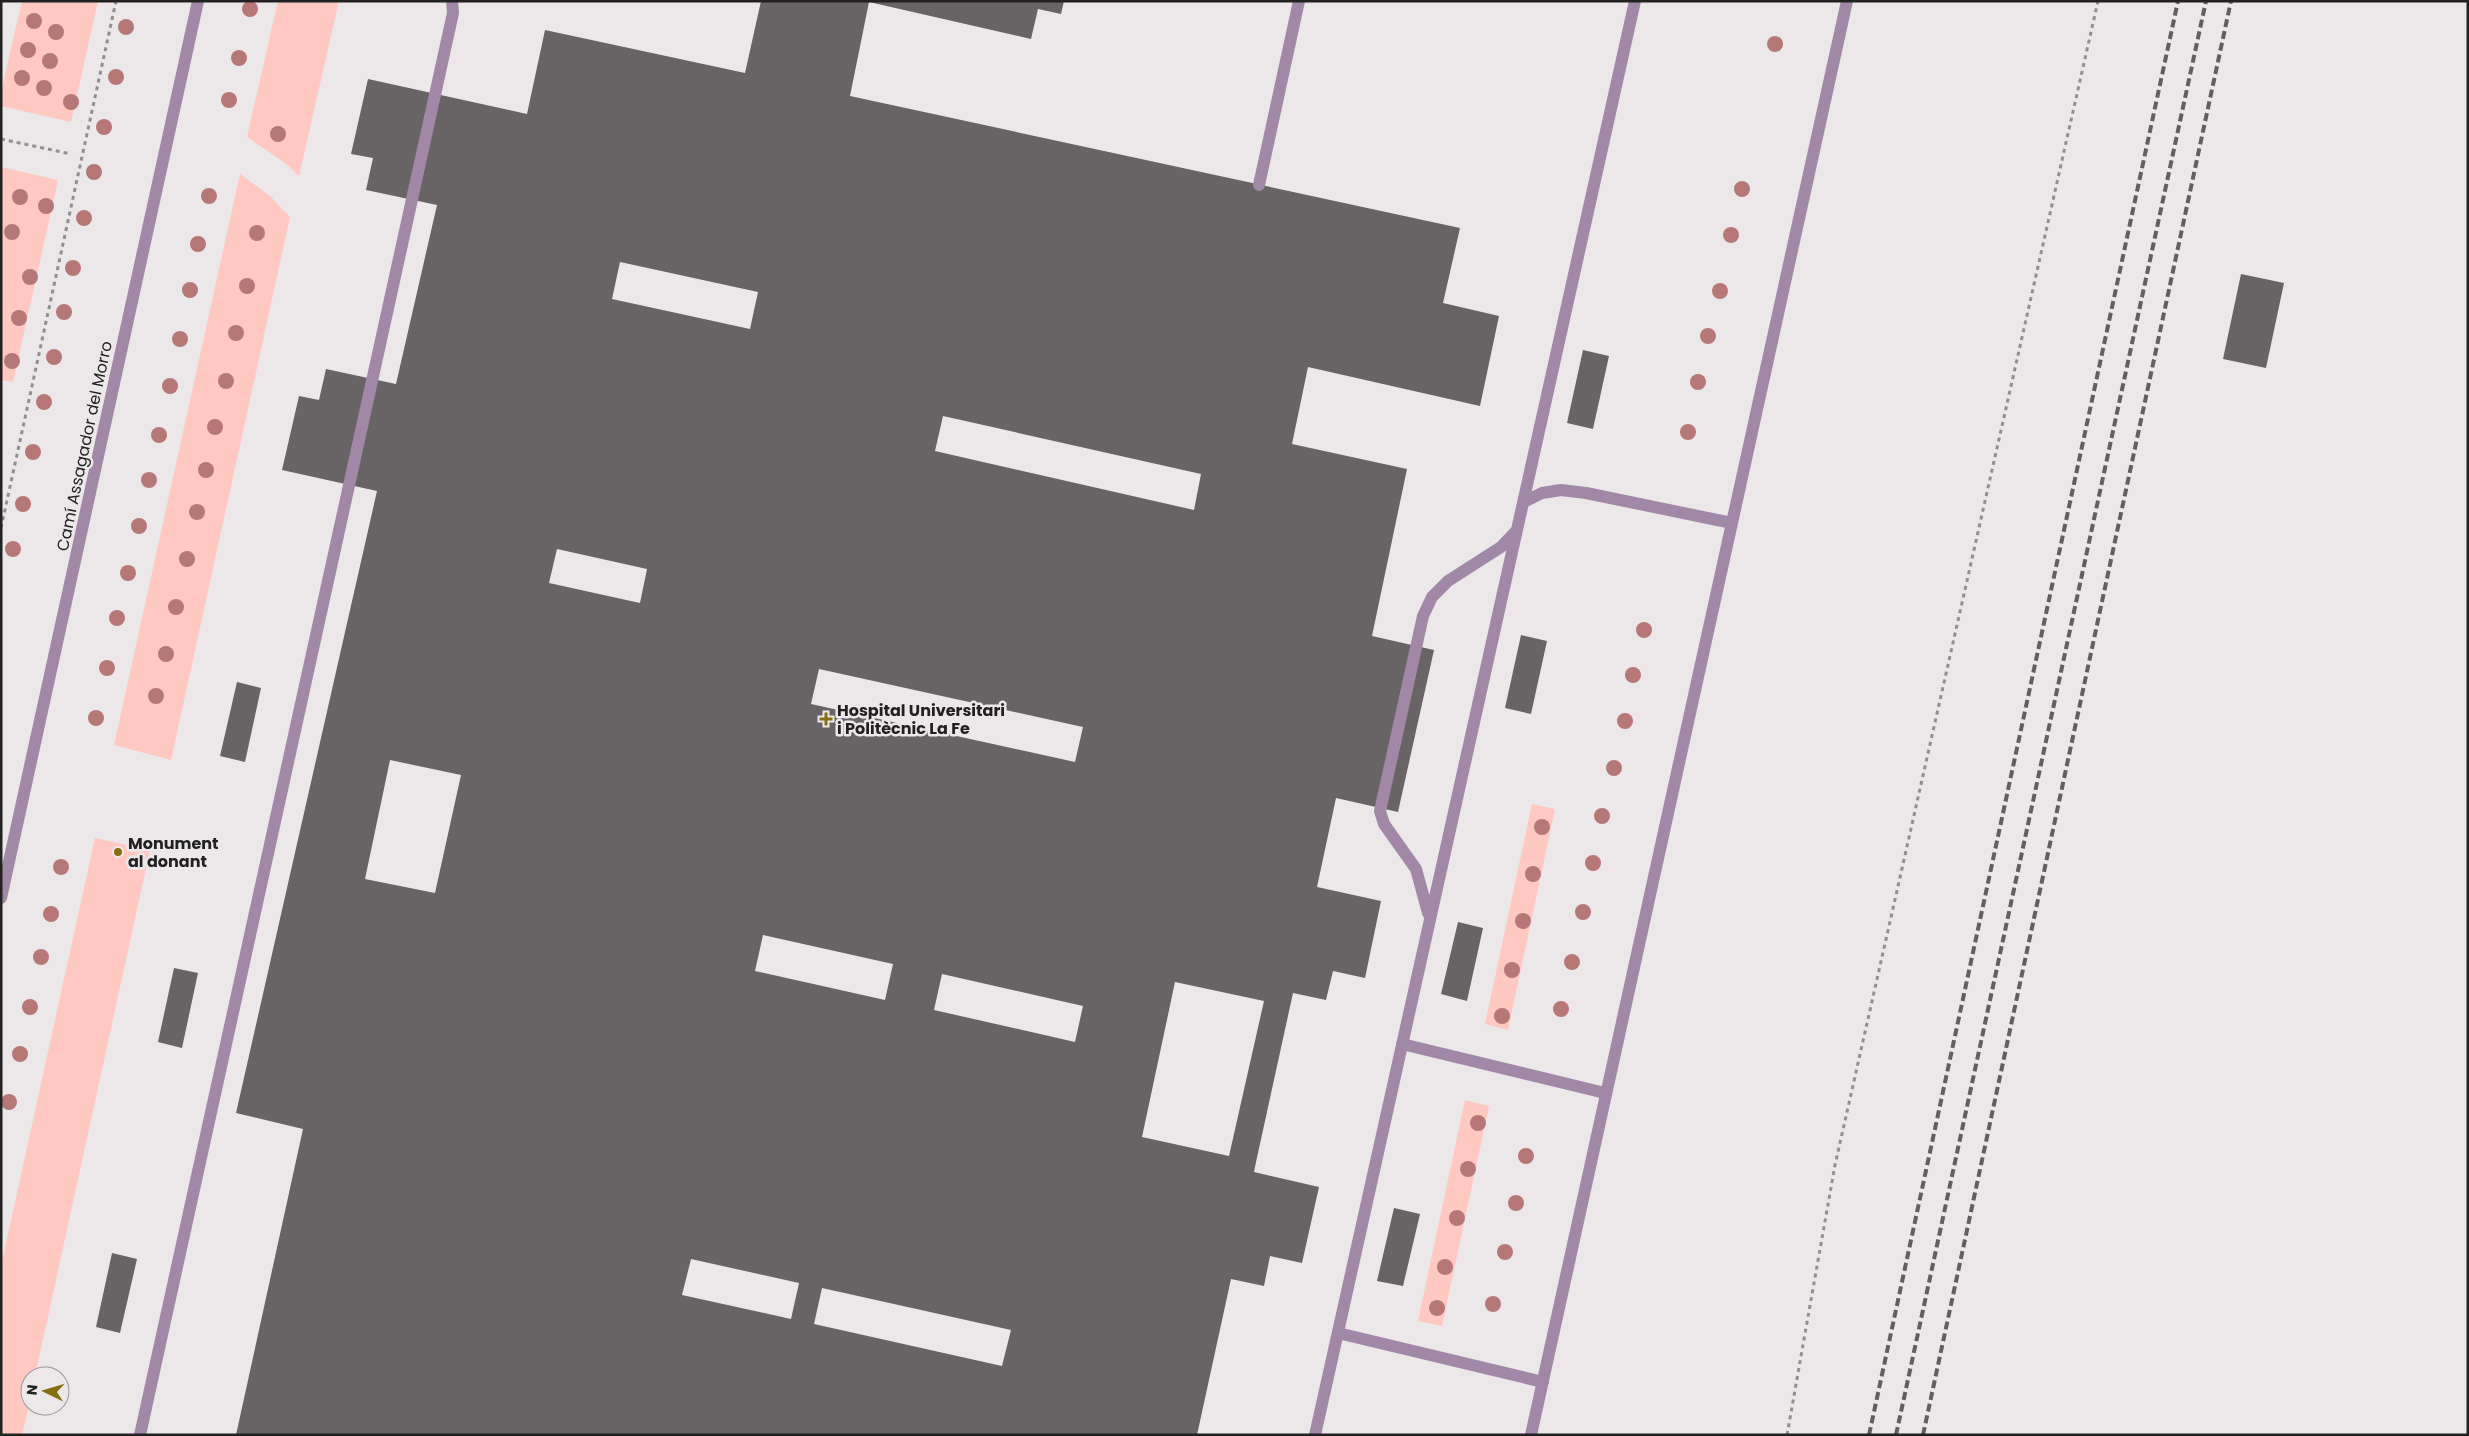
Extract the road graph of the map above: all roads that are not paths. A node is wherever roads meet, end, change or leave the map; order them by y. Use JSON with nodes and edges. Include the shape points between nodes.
{"nodes":[{"id":1,"x":198,"y":1,"type":"edge"},
{"id":2,"x":1299,"y":1,"type":"edge"},
{"id":3,"x":1635,"y":1,"type":"edge"},
{"id":4,"x":1847,"y":1,"type":"edge"},
{"id":5,"x":453,"y":5,"type":"edge"},
{"id":6,"x":1259,"y":185,"type":"dead end"},
{"id":7,"x":1524,"y":502,"type":"junction"},
{"id":8,"x":1732,"y":523,"type":"junction"},
{"id":9,"x":1517,"y":530,"type":"junction"},
{"id":10,"x":1,"y":898,"type":"edge"},
{"id":11,"x":1429,"y":919,"type":"junction"},
{"id":12,"x":1402,"y":1044,"type":"junction"},
{"id":13,"x":1605,"y":1093,"type":"junction"},
{"id":14,"x":1338,"y":1332,"type":"junction"},
{"id":15,"x":1543,"y":1382,"type":"junction"},
{"id":16,"x":140,"y":1435,"type":"edge"},
{"id":17,"x":1314,"y":1435,"type":"edge"},
{"id":18,"x":1531,"y":1435,"type":"edge"}],
"edges":[{"from":1,"to":10,"type":"street","name":"Camí Assagador del Morro"},
{"from":2,"to":6,"type":"street"},
{"from":3,"to":7,"type":"street"},
{"from":4,"to":8,"type":"street"},
{"from":5,"to":16,"type":"street"},
{"from":7,"to":8,"type":"street","via":[[1542,493],[1561,490]]},
{"from":7,"to":9,"type":"street"},
{"from":8,"to":13,"type":"street"},
{"from":9,"to":11,"type":"street"},
{"from":9,"to":11,"type":"street","via":[[1493,553],[1448,581],[1432,597],[1423,616],[1380,811],[1384,824],[1416,869]]},
{"from":11,"to":12,"type":"street"},
{"from":12,"to":13,"type":"street"},
{"from":12,"to":14,"type":"street"},
{"from":13,"to":15,"type":"street"},
{"from":14,"to":15,"type":"street"},
{"from":14,"to":17,"type":"street"},
{"from":15,"to":18,"type":"street"}]}
